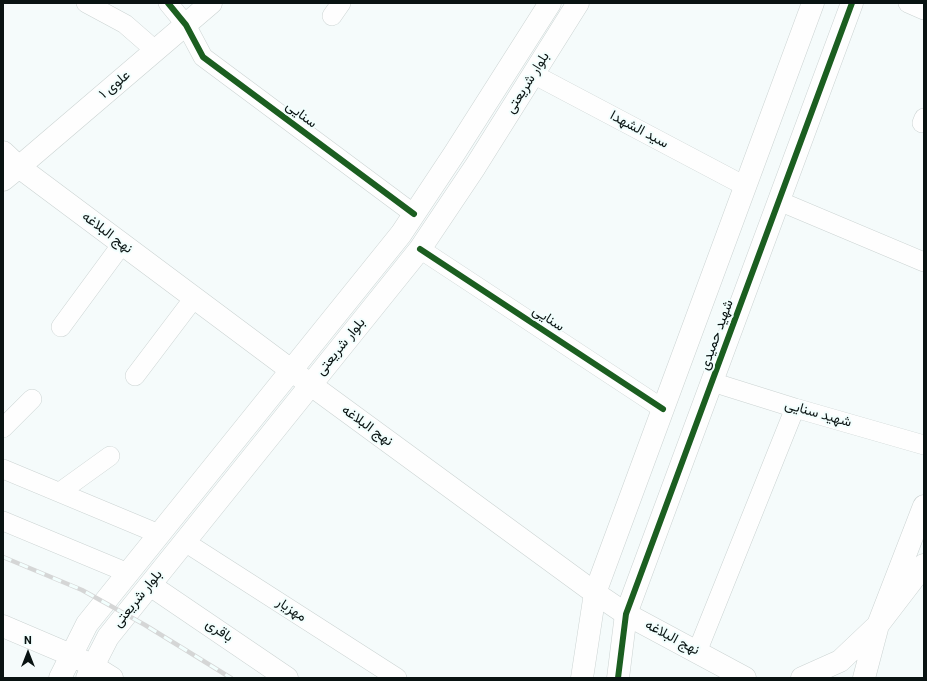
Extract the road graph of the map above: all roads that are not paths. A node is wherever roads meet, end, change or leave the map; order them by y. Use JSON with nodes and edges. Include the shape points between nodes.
{"nodes":[{"id":1,"x":86,"y":3,"type":"edge"},
{"id":2,"x":168,"y":3,"type":"edge"},
{"id":3,"x":211,"y":3,"type":"edge"},
{"id":4,"x":550,"y":3,"type":"edge"},
{"id":5,"x":578,"y":3,"type":"edge"},
{"id":6,"x":814,"y":3,"type":"edge"},
{"id":7,"x":852,"y":3,"type":"edge"},
{"id":8,"x":908,"y":3,"type":"edge"},
{"id":9,"x":924,"y":10,"type":"edge"},
{"id":10,"x":186,"y":25,"type":"junction"},
{"id":11,"x":156,"y":51,"type":"junction"},
{"id":12,"x":533,"y":74,"type":"junction"},
{"id":13,"x":3,"y":152,"type":"edge"},
{"id":14,"x":11,"y":174,"type":"edge"},
{"id":15,"x":745,"y":186,"type":"junction"},
{"id":16,"x":779,"y":201,"type":"junction"},
{"id":17,"x":414,"y":214,"type":"junction"},
{"id":18,"x":122,"y":244,"type":"junction"},
{"id":19,"x":420,"y":249,"type":"junction"},
{"id":20,"x":924,"y":262,"type":"edge"},
{"id":21,"x":194,"y":298,"type":"junction"},
{"id":22,"x":61,"y":327,"type":"dead end"},
{"id":23,"x":291,"y":370,"type":"junction"},
{"id":24,"x":135,"y":376,"type":"dead end"},
{"id":25,"x":712,"y":382,"type":"junction"},
{"id":26,"x":310,"y":385,"type":"junction"},
{"id":27,"x":32,"y":399,"type":"dead end"},
{"id":28,"x":794,"y":408,"type":"junction"},
{"id":29,"x":663,"y":409,"type":"junction"},
{"id":30,"x":3,"y":428,"type":"edge"},
{"id":31,"x":924,"y":445,"type":"edge"},
{"id":32,"x":110,"y":456,"type":"dead end"},
{"id":33,"x":3,"y":469,"type":"edge"},
{"id":34,"x":60,"y":492,"type":"junction"},
{"id":35,"x":924,"y":506,"type":"edge"},
{"id":36,"x":3,"y":521,"type":"edge"},
{"id":37,"x":159,"y":534,"type":"junction"},
{"id":38,"x":185,"y":542,"type":"junction"},
{"id":39,"x":924,"y":565,"type":"edge"},
{"id":40,"x":128,"y":573,"type":"junction"},
{"id":41,"x":150,"y":584,"type":"junction"},
{"id":42,"x":595,"y":593,"type":"junction"},
{"id":43,"x":626,"y":614,"type":"junction"},
{"id":44,"x":878,"y":625,"type":"junction"},
{"id":45,"x":3,"y":626,"type":"edge"},
{"id":46,"x":697,"y":652,"type":"junction"},
{"id":47,"x":71,"y":655,"type":"junction"},
{"id":48,"x":90,"y":672,"type":"edge"},
{"id":49,"x":60,"y":678,"type":"edge"},
{"id":50,"x":112,"y":678,"type":"edge"},
{"id":51,"x":287,"y":678,"type":"edge"},
{"id":52,"x":397,"y":678,"type":"edge"},
{"id":53,"x":582,"y":678,"type":"edge"},
{"id":54,"x":618,"y":678,"type":"edge"},
{"id":55,"x":745,"y":678,"type":"edge"},
{"id":56,"x":802,"y":678,"type":"edge"},
{"id":57,"x":864,"y":678,"type":"edge"}],
"edges":[{"from":1,"to":11,"type":"street","via":[[125,24]]},
{"from":2,"to":10,"type":"street","name":"سنایی"},
{"from":3,"to":10,"type":"main road","name":"علوی ۱"},
{"from":4,"to":17,"type":"main road","name":"بلوار شریعتی"},
{"from":5,"to":12,"type":"main road","name":"بلوار شریعتی"},
{"from":6,"to":15,"type":"main road","name":"شهید حمیدی"},
{"from":7,"to":16,"type":"main road","name":"شهید حمیدی"},
{"from":8,"to":9,"type":"street"},
{"from":10,"to":11,"type":"main road","name":"علوی ۱"},
{"from":10,"to":17,"type":"street","name":"سنایی","via":[[204,57]]},
{"from":11,"to":14,"type":"main road","name":"علوی ۱"},
{"from":12,"to":15,"type":"street","name":"سید الشهدا"},
{"from":12,"to":19,"type":"main road","name":"بلوار شریعتی"},
{"from":13,"to":14,"type":"main road","name":"نهج البلاغه"},
{"from":14,"to":18,"type":"main road","name":"نهج البلاغه"},
{"from":15,"to":29,"type":"main road","name":"شهید حمیدی"},
{"from":16,"to":20,"type":"street"},
{"from":16,"to":25,"type":"main road","name":"شهید حمیدی"},
{"from":17,"to":23,"type":"main road","name":"بلوار شریعتی","via":[[401,234]]},
{"from":18,"to":21,"type":"main road","name":"نهج البلاغه"},
{"from":18,"to":22,"type":"street"},
{"from":19,"to":26,"type":"main road","name":"بلوار شریعتی"},
{"from":19,"to":29,"type":"street","name":"سنایی"},
{"from":21,"to":23,"type":"main road","name":"نهج البلاغه"},
{"from":21,"to":24,"type":"street"},
{"from":23,"to":26,"type":"main road","name":"نهج البلاغه"},
{"from":23,"to":37,"type":"main road","name":"بلوار شریعتی"},
{"from":25,"to":28,"type":"street","name":"شهید سنایی"},
{"from":25,"to":43,"type":"main road","name":"شهید حمیدی"},
{"from":26,"to":38,"type":"main road","name":"بلوار شریعتی"},
{"from":26,"to":42,"type":"main road","name":"نهج البلاغه"},
{"from":27,"to":30,"type":"street"},
{"from":28,"to":31,"type":"street","name":"شهید سنایی"},
{"from":28,"to":46,"type":"street"},
{"from":29,"to":42,"type":"main road","name":"شهید حمیدی"},
{"from":32,"to":34,"type":"street"},
{"from":33,"to":34,"type":"street"},
{"from":34,"to":37,"type":"street"},
{"from":35,"to":44,"type":"main road"},
{"from":36,"to":40,"type":"street"},
{"from":37,"to":40,"type":"main road","name":"بلوار شریعتی"},
{"from":38,"to":41,"type":"main road","name":"بلوار شریعتی"},
{"from":38,"to":52,"type":"street","name":"مهزیار"},
{"from":39,"to":44,"type":"main road"},
{"from":40,"to":47,"type":"main road","name":"بلوار شریعتی","via":[[87,624]]},
{"from":41,"to":48,"type":"main road","name":"بلوار شریعتی","via":[[108,637]]},
{"from":41,"to":51,"type":"main road","name":"باقری"},
{"from":42,"to":43,"type":"main road","name":"نهج البلاغه"},
{"from":42,"to":53,"type":"main road","name":"شهید حمیدی"},
{"from":43,"to":46,"type":"main road","name":"نهج البلاغه"},
{"from":43,"to":54,"type":"main road","name":"شهید حمیدی"},
{"from":44,"to":56,"type":"main road","via":[[840,661]]},
{"from":44,"to":57,"type":"main road"},
{"from":45,"to":47,"type":"main road"},
{"from":46,"to":55,"type":"main road","name":"نهج البلاغه"},
{"from":47,"to":48,"type":"main road"},
{"from":47,"to":49,"type":"main road","name":"بلوار شریعتی"},
{"from":48,"to":50,"type":"main road"}]}
